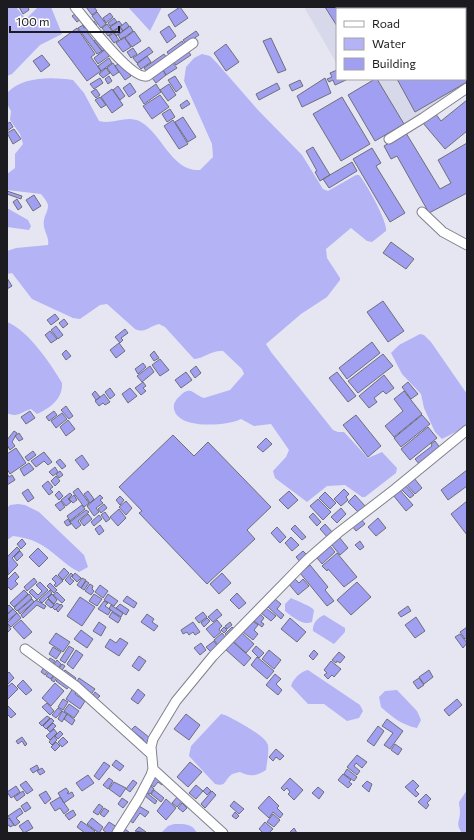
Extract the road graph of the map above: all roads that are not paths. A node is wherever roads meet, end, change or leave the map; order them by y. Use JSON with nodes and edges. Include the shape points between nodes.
{"nodes":[{"id":1,"x":75,"y":7,"type":"edge"},
{"id":2,"x":193,"y":42,"type":"dead end"},
{"id":3,"x":467,"y":88,"type":"edge"},
{"id":4,"x":388,"y":139,"type":"dead end"},
{"id":5,"x":422,"y":212,"type":"dead end"},
{"id":6,"x":467,"y":245,"type":"edge"},
{"id":7,"x":467,"y":430,"type":"edge"},
{"id":8,"x":25,"y":649,"type":"dead end"},
{"id":9,"x":152,"y":754,"type":"junction"},
{"id":10,"x":153,"y":769,"type":"junction"},
{"id":11,"x":117,"y":833,"type":"edge"},
{"id":12,"x":223,"y":833,"type":"edge"}],
"edges":[{"from":1,"to":2,"type":"street","via":[[112,52],[140,76],[147,76]]},
{"from":3,"to":4,"type":"street"},
{"from":5,"to":6,"type":"street","via":[[443,232]]},
{"from":7,"to":9,"type":"street","via":[[307,560],[213,656],[176,701],[153,739]]},
{"from":8,"to":9,"type":"street","via":[[76,686]]},
{"from":9,"to":10,"type":"street"},
{"from":10,"to":11,"type":"street","via":[[139,798]]},
{"from":10,"to":12,"type":"street"}]}
